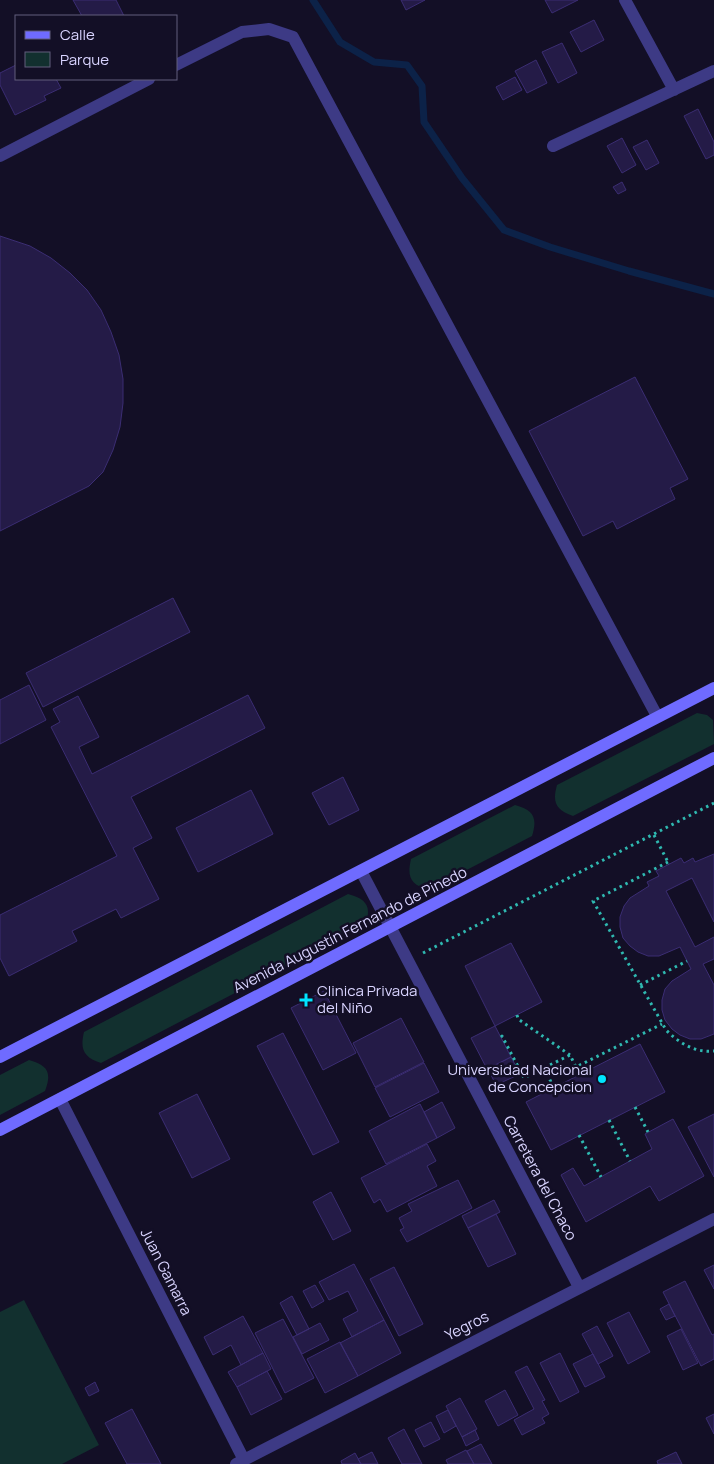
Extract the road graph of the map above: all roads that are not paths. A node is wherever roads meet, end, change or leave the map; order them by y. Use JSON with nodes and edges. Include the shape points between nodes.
{"nodes":[{"id":1,"x":625,"y":0,"type":"edge"},
{"id":2,"x":178,"y":64,"type":"edge"},
{"id":3,"x":714,"y":71,"type":"edge"},
{"id":4,"x":147,"y":80,"type":"edge"},
{"id":5,"x":674,"y":90,"type":"junction"},
{"id":6,"x":552,"y":146,"type":"dead end"},
{"id":7,"x":1,"y":152,"type":"edge"},
{"id":8,"x":713,"y":690,"type":"edge"},
{"id":9,"x":657,"y":716,"type":"junction"},
{"id":10,"x":714,"y":758,"type":"edge"},
{"id":11,"x":361,"y":871,"type":"junction"},
{"id":12,"x":390,"y":927,"type":"junction"},
{"id":13,"x":0,"y":1058,"type":"edge"},
{"id":14,"x":60,"y":1099,"type":"junction"},
{"id":15,"x":0,"y":1130,"type":"edge"},
{"id":16,"x":714,"y":1219,"type":"edge"},
{"id":17,"x":579,"y":1287,"type":"junction"},
{"id":18,"x":240,"y":1462,"type":"edge"}],
"edges":[{"from":1,"to":5,"type":"street"},
{"from":2,"to":9,"type":"street","via":[[242,32],[269,29],[292,37]]},
{"from":3,"to":5,"type":"street"},
{"from":4,"to":7,"type":"street"},
{"from":5,"to":6,"type":"street"},
{"from":8,"to":9,"type":"street"},
{"from":9,"to":11,"type":"street"},
{"from":10,"to":12,"type":"street","name":"Avenida Augustín Fernando de Pinedo"},
{"from":11,"to":12,"type":"street","name":"Carretera del Chaco"},
{"from":11,"to":13,"type":"street"},
{"from":12,"to":14,"type":"street","name":"Avenida Augustín Fernando de Pinedo"},
{"from":12,"to":17,"type":"street","name":"Carretera del Chaco"},
{"from":14,"to":15,"type":"street","name":"Avenida Augustín Fernando de Pinedo"},
{"from":14,"to":18,"type":"street","name":"Juan Gamarra"},
{"from":16,"to":17,"type":"street","name":"Yegros"},
{"from":17,"to":18,"type":"street","name":"Yegros"}]}
